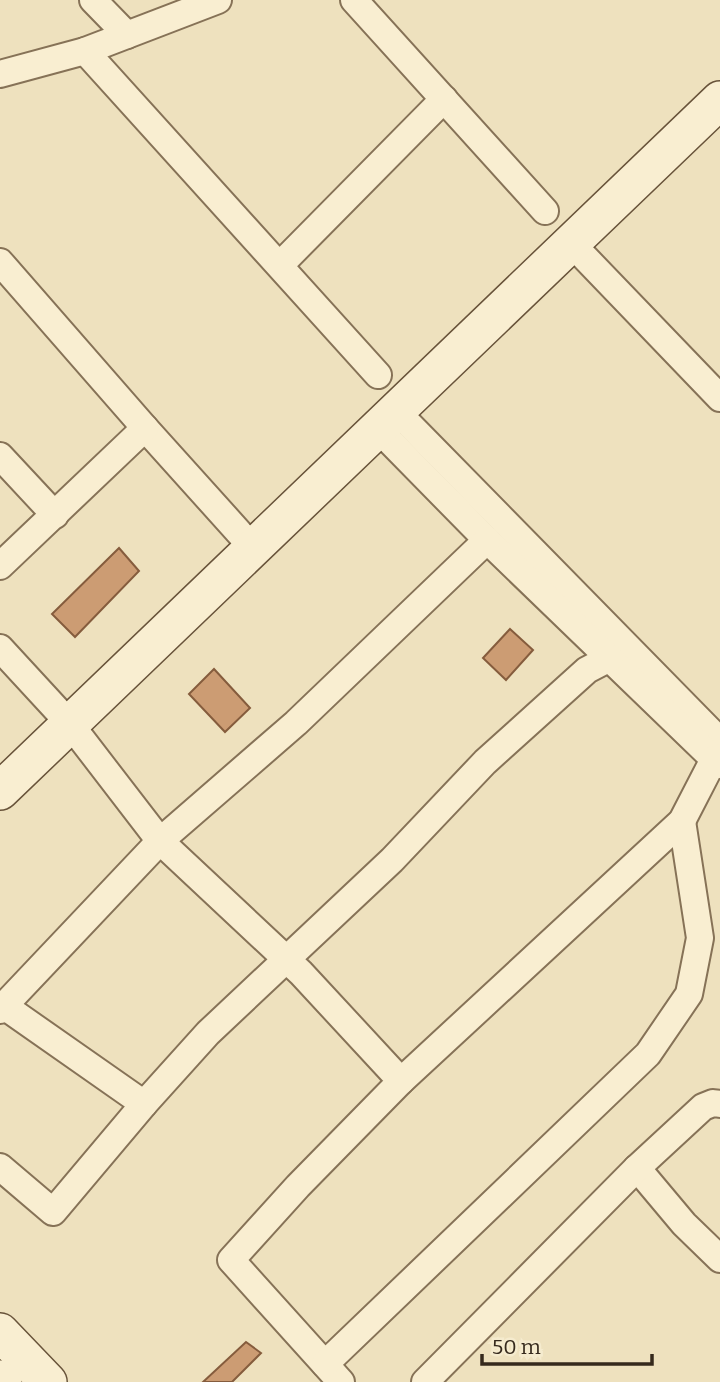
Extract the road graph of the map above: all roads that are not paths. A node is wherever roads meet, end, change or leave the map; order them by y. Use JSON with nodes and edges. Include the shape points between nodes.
{"nodes":[{"id":1,"x":93,"y":0,"type":"edge"},
{"id":2,"x":218,"y":0,"type":"edge"},
{"id":3,"x":354,"y":0,"type":"edge"},
{"id":4,"x":127,"y":35,"type":"junction"},
{"id":5,"x":85,"y":51,"type":"junction"},
{"id":6,"x":0,"y":74,"type":"edge"},
{"id":7,"x":444,"y":99,"type":"junction"},
{"id":8,"x":720,"y":100,"type":"edge"},
{"id":9,"x":545,"y":211,"type":"dead end"},
{"id":10,"x":571,"y":243,"type":"junction"},
{"id":11,"x":0,"y":262,"type":"edge"},
{"id":12,"x":280,"y":265,"type":"junction"},
{"id":13,"x":378,"y":375,"type":"dead end"},
{"id":14,"x":720,"y":398,"type":"edge"},
{"id":15,"x":387,"y":420,"type":"junction"},
{"id":16,"x":145,"y":428,"type":"junction"},
{"id":17,"x":0,"y":456,"type":"edge"},
{"id":18,"x":55,"y":515,"type":"junction"},
{"id":19,"x":487,"y":540,"type":"junction"},
{"id":20,"x":253,"y":548,"type":"junction"},
{"id":21,"x":0,"y":566,"type":"edge"},
{"id":22,"x":0,"y":648,"type":"edge"},
{"id":23,"x":610,"y":658,"type":"junction"},
{"id":24,"x":70,"y":724,"type":"junction"},
{"id":25,"x":718,"y":754,"type":"edge"},
{"id":26,"x":0,"y":791,"type":"edge"},
{"id":27,"x":682,"y":821,"type":"junction"},
{"id":28,"x":160,"y":841,"type":"junction"},
{"id":29,"x":285,"y":959,"type":"junction"},
{"id":30,"x":2,"y":1008,"type":"edge"},
{"id":31,"x":401,"y":1081,"type":"junction"},
{"id":32,"x":144,"y":1104,"type":"junction"},
{"id":33,"x":720,"y":1104,"type":"edge"},
{"id":34,"x":0,"y":1167,"type":"edge"},
{"id":35,"x":638,"y":1168,"type":"junction"},
{"id":36,"x":720,"y":1259,"type":"edge"},
{"id":37,"x":0,"y":1332,"type":"edge"},
{"id":38,"x":333,"y":1373,"type":"edge"},
{"id":39,"x":48,"y":1382,"type":"edge"},
{"id":40,"x":425,"y":1382,"type":"edge"}],
"edges":[{"from":1,"to":4,"type":"street"},
{"from":2,"to":4,"type":"street"},
{"from":3,"to":7,"type":"street"},
{"from":4,"to":5,"type":"street"},
{"from":5,"to":6,"type":"street"},
{"from":5,"to":12,"type":"street"},
{"from":7,"to":9,"type":"street"},
{"from":7,"to":12,"type":"street"},
{"from":8,"to":10,"type":"street"},
{"from":10,"to":14,"type":"street"},
{"from":10,"to":15,"type":"street"},
{"from":11,"to":16,"type":"street"},
{"from":12,"to":13,"type":"street"},
{"from":15,"to":19,"type":"street"},
{"from":15,"to":20,"type":"street"},
{"from":15,"to":25,"type":"street","via":[[712,733]]},
{"from":16,"to":18,"type":"street"},
{"from":16,"to":20,"type":"street"},
{"from":17,"to":18,"type":"street"},
{"from":18,"to":21,"type":"street"},
{"from":19,"to":23,"type":"street"},
{"from":19,"to":28,"type":"street","via":[[296,723]]},
{"from":20,"to":24,"type":"street"},
{"from":22,"to":24,"type":"street"},
{"from":23,"to":25,"type":"street"},
{"from":23,"to":29,"type":"street","via":[[587,670],[485,762],[392,860]]},
{"from":24,"to":26,"type":"street"},
{"from":24,"to":28,"type":"street"},
{"from":25,"to":27,"type":"street"},
{"from":27,"to":31,"type":"street"},
{"from":27,"to":38,"type":"street","via":[[700,938],[689,994],[648,1054]]},
{"from":28,"to":29,"type":"street"},
{"from":28,"to":30,"type":"street"},
{"from":29,"to":31,"type":"street"},
{"from":29,"to":32,"type":"street","via":[[208,1033]]},
{"from":30,"to":32,"type":"street"},
{"from":31,"to":38,"type":"street","via":[[231,1260]]},
{"from":32,"to":34,"type":"street","via":[[53,1212]]},
{"from":33,"to":35,"type":"street","via":[[703,1107]]},
{"from":35,"to":36,"type":"street"},
{"from":35,"to":40,"type":"street"},
{"from":37,"to":39,"type":"street"}]}
